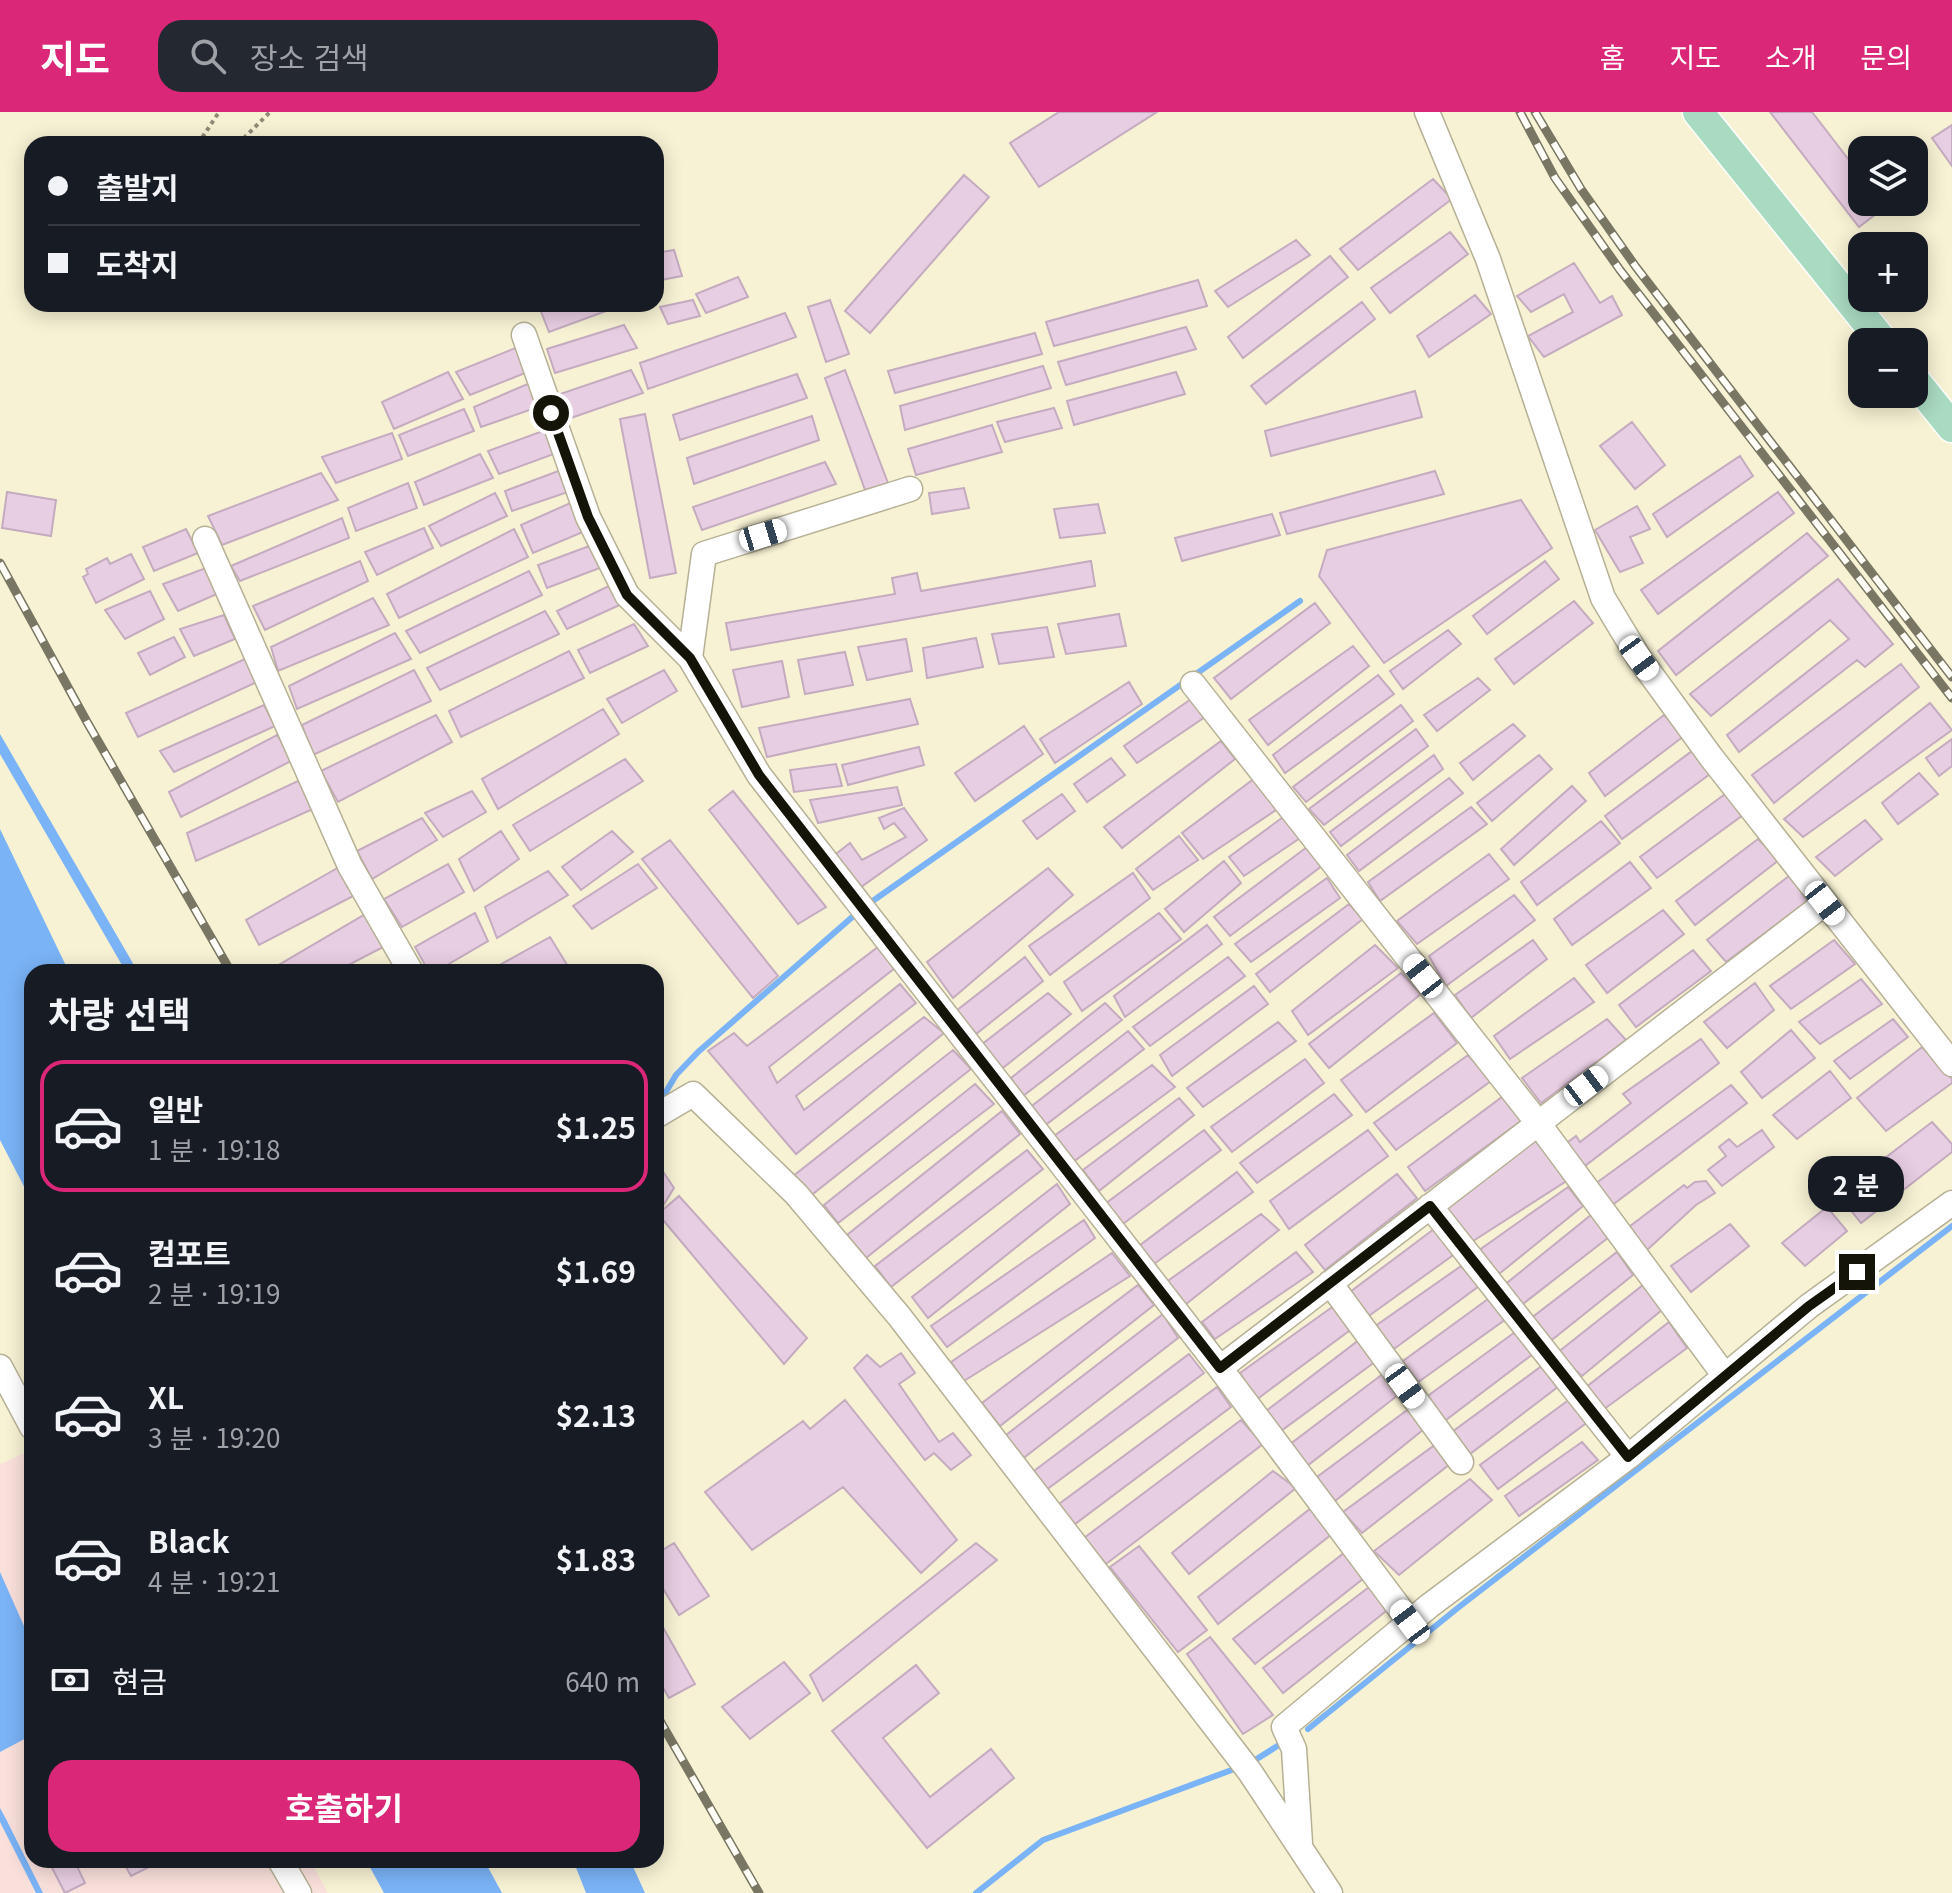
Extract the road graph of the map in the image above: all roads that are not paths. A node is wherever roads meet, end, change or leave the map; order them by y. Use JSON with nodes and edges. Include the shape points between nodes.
{"nodes":[{"id":1,"x":1427,"y":112,"type":"edge"},
{"id":2,"x":1698,"y":112,"type":"edge"},
{"id":3,"x":1872,"y":328,"type":"edge"},
{"id":4,"x":524,"y":335,"type":"dead end"},
{"id":5,"x":1928,"y":397,"type":"edge"},
{"id":6,"x":1952,"y":427,"type":"edge"},
{"id":7,"x":910,"y":489,"type":"dead end"},
{"id":8,"x":205,"y":539,"type":"dead end"},
{"id":9,"x":690,"y":658,"type":"junction"},
{"id":10,"x":1193,"y":684,"type":"dead end"},
{"id":11,"x":1825,"y":903,"type":"junction"},
{"id":12,"x":406,"y":964,"type":"edge"},
{"id":13,"x":1952,"y":1064,"type":"edge"},
{"id":14,"x":664,"y":1111,"type":"edge"},
{"id":15,"x":1538,"y":1123,"type":"junction"},
{"id":16,"x":1952,"y":1203,"type":"edge"},
{"id":17,"x":1430,"y":1206,"type":"junction"},
{"id":18,"x":1330,"y":1283,"type":"junction"},
{"id":19,"x":0,"y":1367,"type":"edge"},
{"id":20,"x":1220,"y":1368,"type":"junction"},
{"id":21,"x":1725,"y":1376,"type":"junction"},
{"id":22,"x":24,"y":1412,"type":"edge"},
{"id":23,"x":1628,"y":1457,"type":"junction"},
{"id":24,"x":1461,"y":1462,"type":"dead end"},
{"id":25,"x":1410,"y":1622,"type":"junction"},
{"id":26,"x":1301,"y":1845,"type":"junction"},
{"id":27,"x":285,"y":1868,"type":"edge"},
{"id":28,"x":299,"y":1893,"type":"edge"},
{"id":29,"x":1330,"y":1893,"type":"edge"}],
"edges":[{"from":1,"to":11,"type":"street","via":[[1488,259],[1603,598],[1693,733]]},
{"from":2,"to":3,"type":"main road"},
{"from":4,"to":9,"type":"street","via":[[588,517],[627,595]]},
{"from":5,"to":6,"type":"main road"},
{"from":7,"to":9,"type":"street","via":[[704,554]]},
{"from":8,"to":12,"type":"street","via":[[350,866]]},
{"from":9,"to":20,"type":"street","via":[[752,766]]},
{"from":10,"to":15,"type":"street"},
{"from":11,"to":13,"type":"street"},
{"from":11,"to":15,"type":"street"},
{"from":14,"to":26,"type":"street","via":[[693,1094],[796,1194],[899,1316]]},
{"from":15,"to":17,"type":"street"},
{"from":15,"to":21,"type":"street"},
{"from":16,"to":21,"type":"street","via":[[1809,1306]]},
{"from":17,"to":18,"type":"street"},
{"from":17,"to":23,"type":"street"},
{"from":18,"to":20,"type":"street"},
{"from":18,"to":24,"type":"street"},
{"from":19,"to":22,"type":"street"},
{"from":20,"to":25,"type":"street"},
{"from":21,"to":23,"type":"street"},
{"from":23,"to":25,"type":"street"},
{"from":25,"to":26,"type":"street","via":[[1284,1727],[1294,1749]]},
{"from":26,"to":29,"type":"street"},
{"from":27,"to":28,"type":"street"}]}
